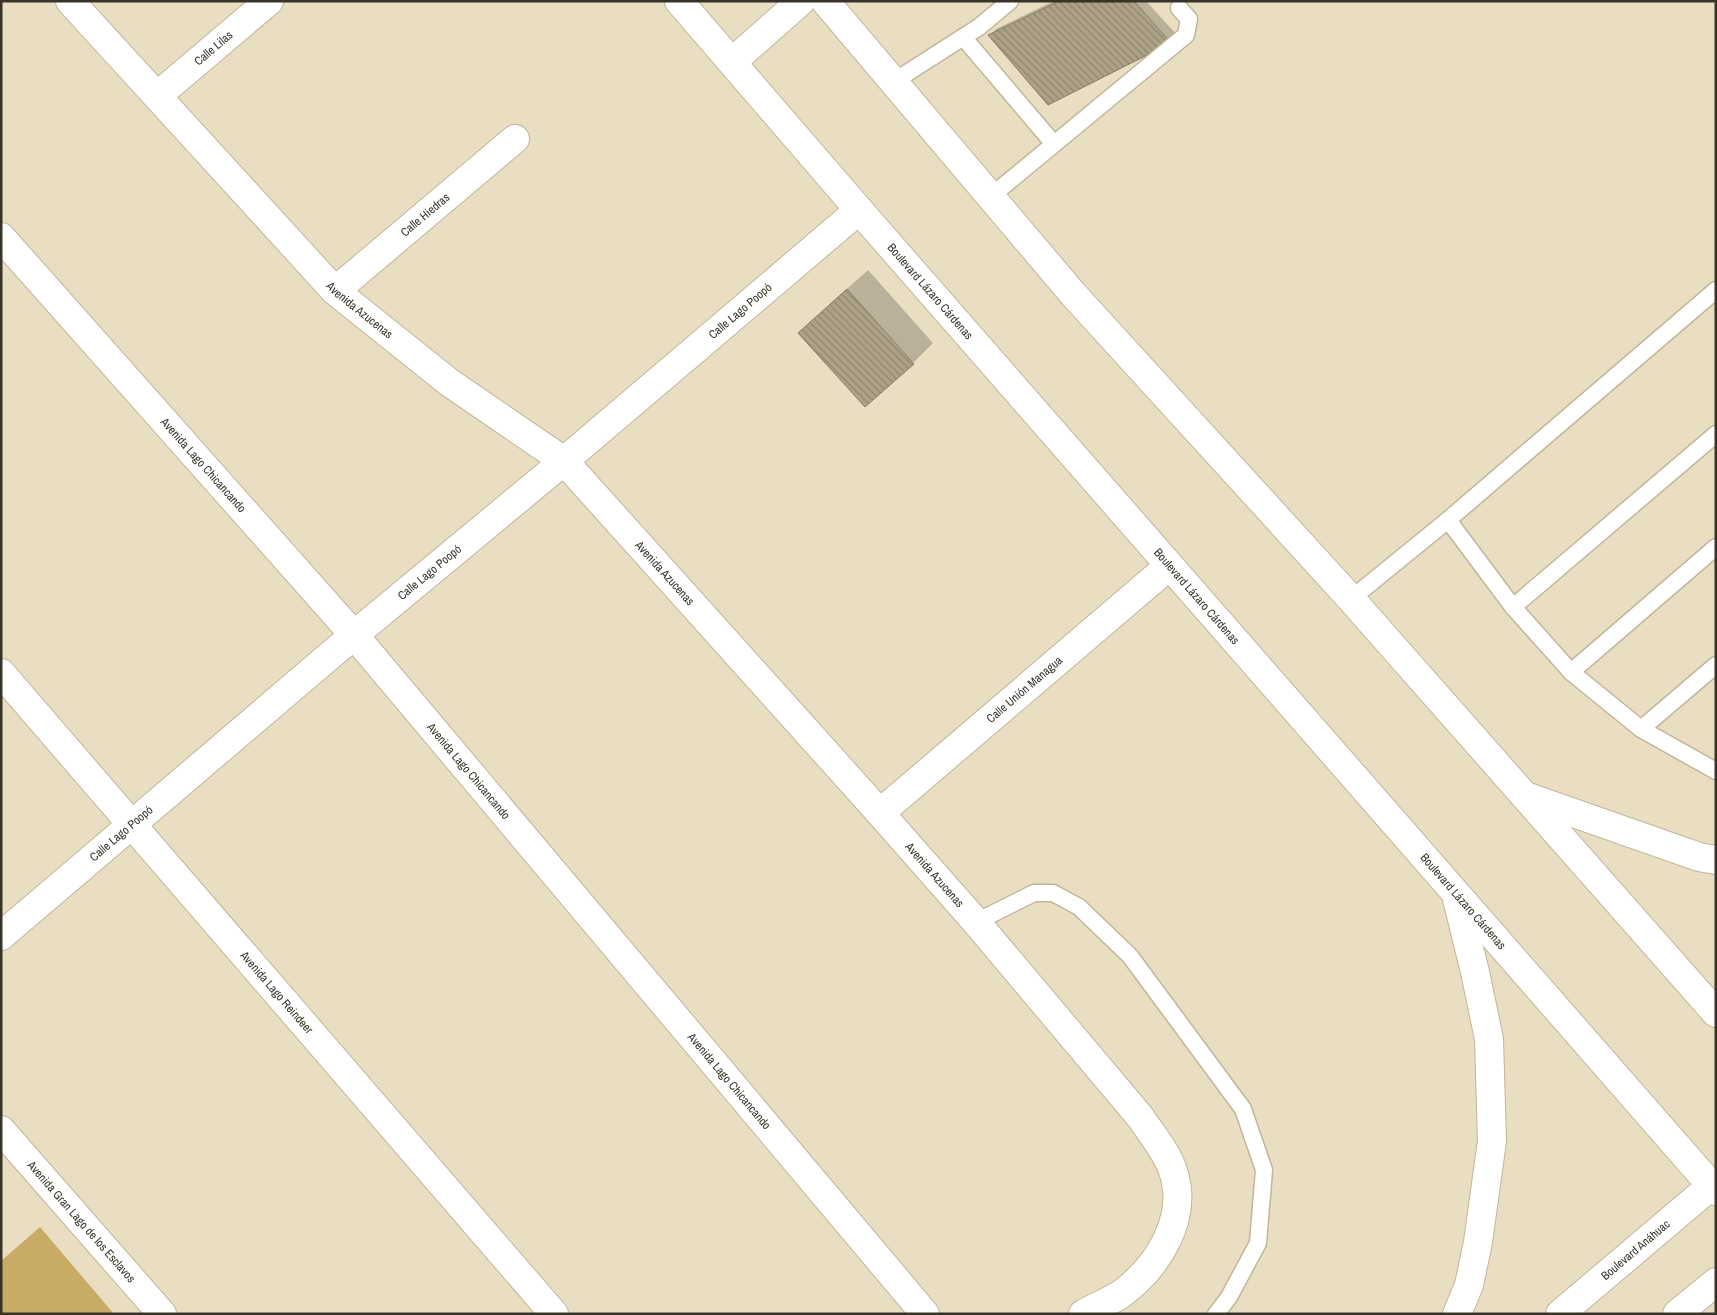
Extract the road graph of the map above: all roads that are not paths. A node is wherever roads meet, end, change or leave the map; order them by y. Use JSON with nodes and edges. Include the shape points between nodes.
{"nodes":[{"id":1,"x":70,"y":1,"type":"edge"},
{"id":2,"x":269,"y":1,"type":"edge"},
{"id":3,"x":679,"y":1,"type":"edge"},
{"id":4,"x":801,"y":1,"type":"edge"},
{"id":5,"x":1010,"y":1,"type":"edge"},
{"id":6,"x":835,"y":4,"type":"edge"},
{"id":7,"x":1180,"y":4,"type":"edge"},
{"id":8,"x":963,"y":37,"type":"junction"},
{"id":9,"x":732,"y":62,"type":"junction"},
{"id":10,"x":894,"y":82,"type":"junction"},
{"id":11,"x":156,"y":96,"type":"junction"},
{"id":12,"x":515,"y":139,"type":"dead end"},
{"id":13,"x":1054,"y":144,"type":"junction"},
{"id":14,"x":990,"y":196,"type":"junction"},
{"id":15,"x":859,"y":210,"type":"junction"},
{"id":16,"x":1,"y":237,"type":"edge"},
{"id":17,"x":1716,"y":290,"type":"edge"},
{"id":18,"x":335,"y":291,"type":"junction"},
{"id":19,"x":1716,"y":434,"type":"edge"},
{"id":20,"x":564,"y":461,"type":"junction"},
{"id":21,"x":1448,"y":520,"type":"junction"},
{"id":22,"x":1716,"y":547,"type":"edge"},
{"id":23,"x":1169,"y":566,"type":"junction"},
{"id":24,"x":1351,"y":598,"type":"junction"},
{"id":25,"x":1513,"y":607,"type":"junction"},
{"id":26,"x":354,"y":635,"type":"junction"},
{"id":27,"x":1716,"y":665,"type":"edge"},
{"id":28,"x":1571,"y":672,"type":"junction"},
{"id":29,"x":1,"y":673,"type":"edge"},
{"id":30,"x":1640,"y":729,"type":"junction"},
{"id":31,"x":1716,"y":771,"type":"edge"},
{"id":32,"x":1527,"y":797,"type":"junction"},
{"id":33,"x":880,"y":812,"type":"junction"},
{"id":34,"x":132,"y":824,"type":"junction"},
{"id":35,"x":1716,"y":860,"type":"edge"},
{"id":36,"x":1456,"y":895,"type":"junction"},
{"id":37,"x":976,"y":922,"type":"junction"},
{"id":38,"x":1,"y":936,"type":"edge"},
{"id":39,"x":1716,"y":1013,"type":"edge"},
{"id":40,"x":1,"y":1130,"type":"edge"},
{"id":41,"x":1714,"y":1189,"type":"edge"},
{"id":42,"x":1716,"y":1282,"type":"edge"},
{"id":43,"x":162,"y":1314,"type":"edge"},
{"id":44,"x":554,"y":1314,"type":"edge"},
{"id":45,"x":925,"y":1314,"type":"edge"},
{"id":46,"x":1083,"y":1314,"type":"edge"},
{"id":47,"x":1216,"y":1314,"type":"edge"},
{"id":48,"x":1457,"y":1314,"type":"edge"},
{"id":49,"x":1560,"y":1314,"type":"edge"},
{"id":50,"x":1677,"y":1314,"type":"edge"}],
"edges":[{"from":1,"to":11,"type":"main road","name":"Avenida Azucenas"},
{"from":2,"to":11,"type":"main road","name":"Calle Lilas"},
{"from":3,"to":9,"type":"main road","name":"Boulevard Lázaro Cárdenas"},
{"from":4,"to":9,"type":"main road"},
{"from":5,"to":8,"type":"lane"},
{"from":6,"to":10,"type":"main road"},
{"from":7,"to":13,"type":"lane","via":[[1189,19],[1186,35]]},
{"from":8,"to":10,"type":"lane"},
{"from":8,"to":13,"type":"lane"},
{"from":9,"to":15,"type":"main road","name":"Boulevard Lázaro Cárdenas"},
{"from":10,"to":14,"type":"main road"},
{"from":11,"to":18,"type":"main road","name":"Avenida Azucenas"},
{"from":12,"to":18,"type":"main road","name":"Calle Hiedras"},
{"from":13,"to":14,"type":"lane"},
{"from":14,"to":24,"type":"main road","via":[[1086,308]]},
{"from":15,"to":20,"type":"main road","name":"Calle Lago Poopó"},
{"from":15,"to":23,"type":"main road","name":"Boulevard Lázaro Cárdenas"},
{"from":16,"to":26,"type":"main road","name":"Avenida Lago Chicancando"},
{"from":17,"to":21,"type":"lane"},
{"from":18,"to":20,"type":"main road","name":"Avenida Azucenas","via":[[450,383]]},
{"from":19,"to":25,"type":"lane"},
{"from":20,"to":26,"type":"main road","name":"Calle Lago Poopó"},
{"from":20,"to":33,"type":"main road","name":"Avenida Azucenas"},
{"from":21,"to":24,"type":"lane"},
{"from":21,"to":25,"type":"lane"},
{"from":22,"to":28,"type":"lane"},
{"from":23,"to":33,"type":"main road","name":"Calle Unión Managua"},
{"from":23,"to":36,"type":"main road","name":"Boulevard Lázaro Cárdenas"},
{"from":24,"to":32,"type":"main road"},
{"from":25,"to":28,"type":"lane"},
{"from":26,"to":34,"type":"main road","name":"Calle Lago Poopó"},
{"from":26,"to":45,"type":"main road","name":"Avenida Lago Chicancando"},
{"from":27,"to":30,"type":"lane"},
{"from":28,"to":30,"type":"lane"},
{"from":29,"to":34,"type":"main road","name":"Avenida Lago Reindeer"},
{"from":30,"to":31,"type":"lane"},
{"from":32,"to":35,"type":"main road","via":[[1699,857]]},
{"from":32,"to":39,"type":"main road"},
{"from":33,"to":37,"type":"main road","name":"Avenida Azucenas"},
{"from":34,"to":38,"type":"main road","name":"Calle Lago Poopó"},
{"from":34,"to":44,"type":"main road","name":"Avenida Lago Reindeer"},
{"from":36,"to":41,"type":"main road","name":"Boulevard Lázaro Cárdenas"},
{"from":36,"to":48,"type":"main road","via":[[1489,1039],[1492,1141],[1478,1242],[1469,1285]]},
{"from":37,"to":46,"type":"main road","name":"Avenida Azucenas","via":[[1141,1118],[1173,1171],[1175,1214],[1170,1235],[1159,1255],[1120,1294]]},
{"from":37,"to":47,"type":"lane","via":[[1034,893],[1053,893],[1079,907],[1130,956],[1243,1109],[1264,1170],[1258,1243],[1229,1297]]},
{"from":40,"to":43,"type":"main road","name":"Avenida Gran Lago de los Esclavos"},
{"from":41,"to":49,"type":"main road","name":"Boulevard Anáhuac"},
{"from":42,"to":50,"type":"main road"}]}
